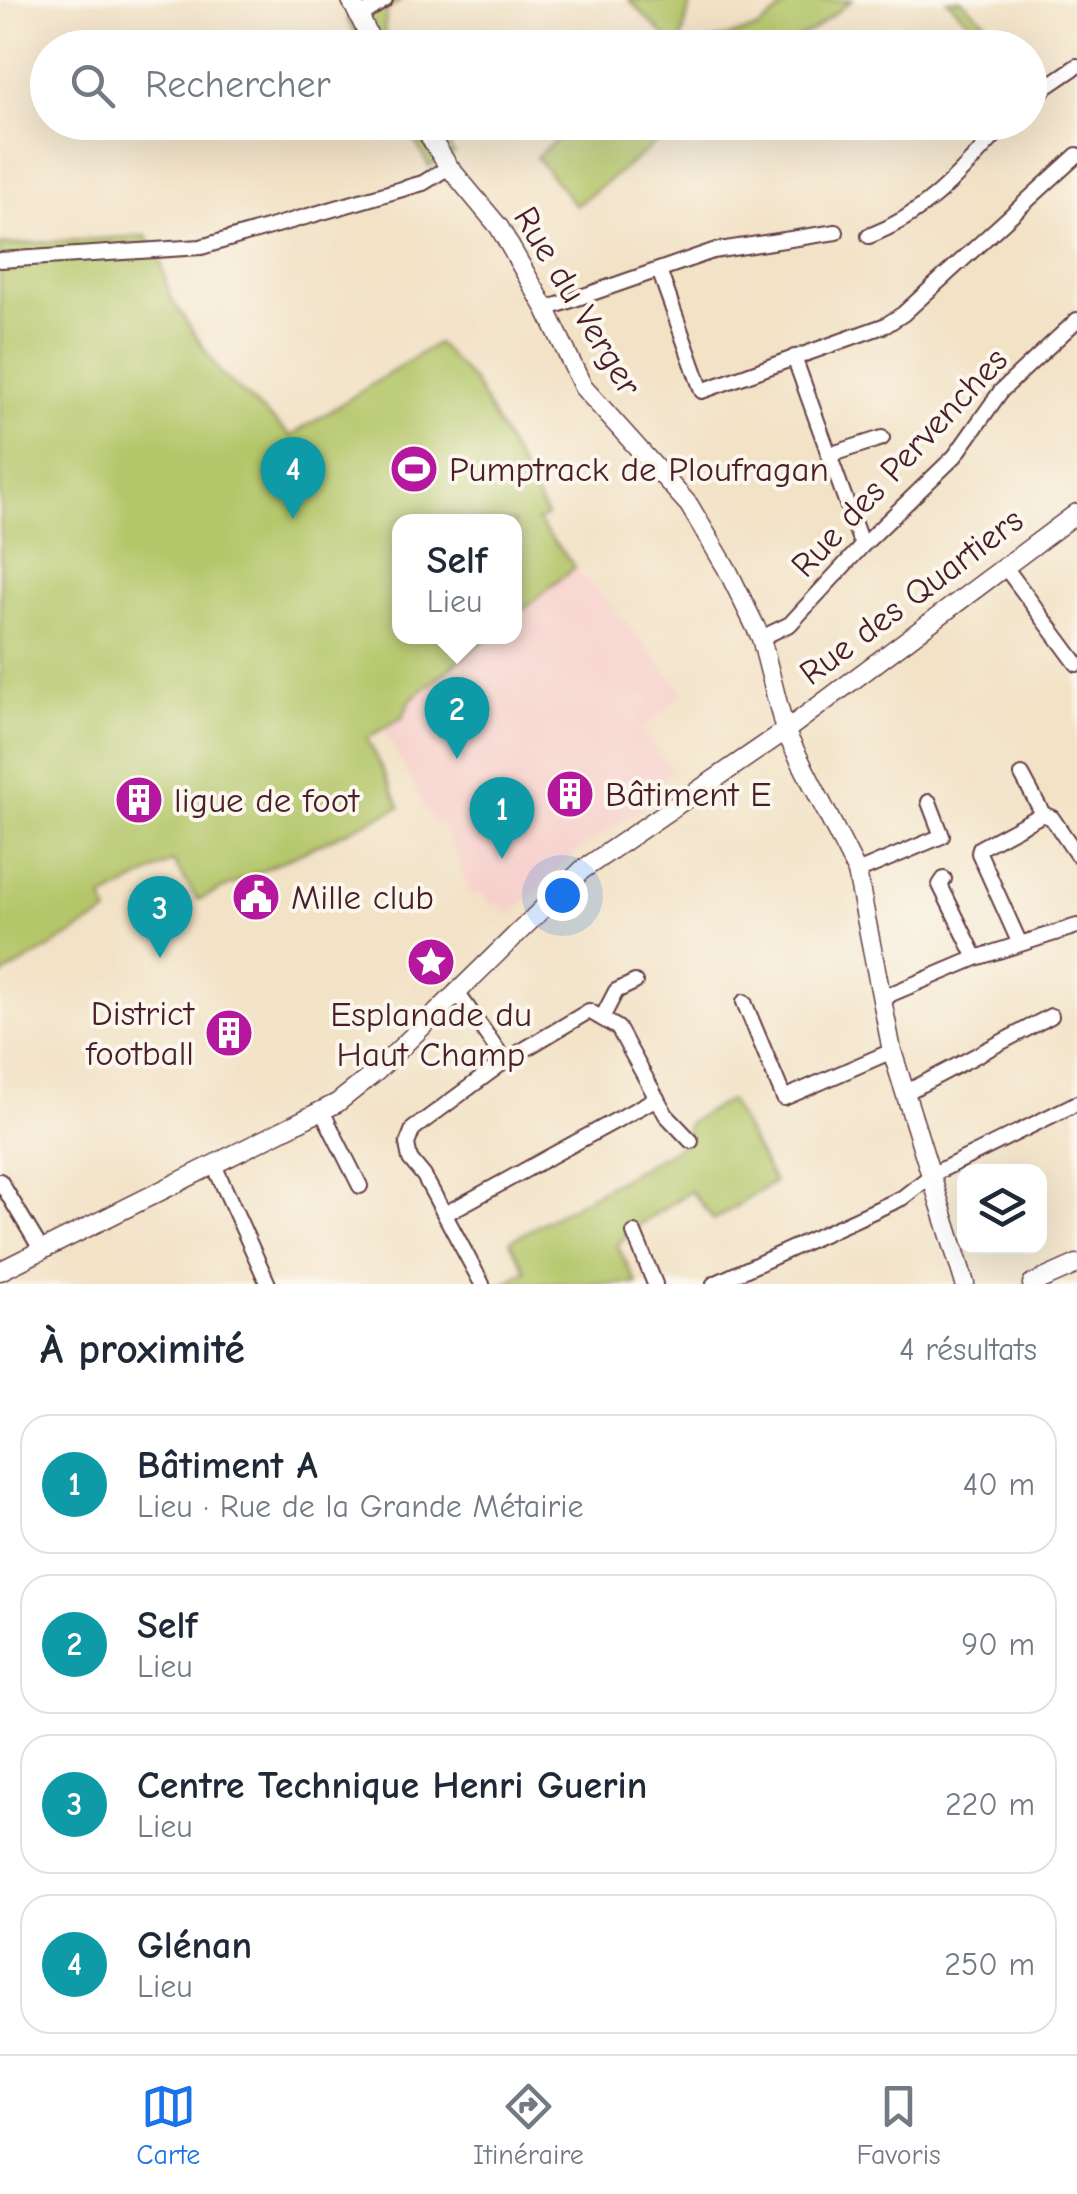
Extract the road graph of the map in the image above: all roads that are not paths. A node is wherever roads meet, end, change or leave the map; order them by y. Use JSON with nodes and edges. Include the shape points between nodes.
{"nodes":[{"id":1,"x":386,"y":0,"type":"edge"},
{"id":2,"x":355,"y":8,"type":"edge"},
{"id":3,"x":1077,"y":66,"type":"edge"},
{"id":4,"x":1047,"y":86,"type":"edge"},
{"id":5,"x":431,"y":140,"type":"edge"},
{"id":6,"x":990,"y":140,"type":"edge"},
{"id":7,"x":1077,"y":155,"type":"edge"},
{"id":8,"x":449,"y":168,"type":"junction"},
{"id":9,"x":836,"y":232,"type":"dead end"},
{"id":10,"x":869,"y":236,"type":"dead end"},
{"id":11,"x":0,"y":260,"type":"edge"},
{"id":12,"x":659,"y":270,"type":"junction"},
{"id":13,"x":546,"y":309,"type":"junction"},
{"id":14,"x":1077,"y":320,"type":"edge"},
{"id":15,"x":794,"y":358,"type":"junction"},
{"id":16,"x":882,"y":438,"type":"dead end"},
{"id":17,"x":829,"y":455,"type":"junction"},
{"id":18,"x":1077,"y":513,"type":"edge"},
{"id":19,"x":862,"y":546,"type":"junction"},
{"id":20,"x":1005,"y":566,"type":"junction"},
{"id":21,"x":761,"y":638,"type":"junction"},
{"id":22,"x":1077,"y":664,"type":"edge"},
{"id":23,"x":785,"y":731,"type":"junction"},
{"id":24,"x":1022,"y":775,"type":"dead end"},
{"id":25,"x":929,"y":802,"type":"dead end"},
{"id":26,"x":1043,"y":814,"type":"junction"},
{"id":27,"x":1077,"y":855,"type":"edge"},
{"id":28,"x":857,"y":872,"type":"junction"},
{"id":29,"x":944,"y":879,"type":"dead end"},
{"id":30,"x":1077,"y":926,"type":"edge"},
{"id":31,"x":1020,"y":944,"type":"junction"},
{"id":32,"x":976,"y":958,"type":"junction"},
{"id":33,"x":635,"y":982,"type":"dead end"},
{"id":34,"x":456,"y":991,"type":"junction"},
{"id":35,"x":744,"y":1002,"type":"dead end"},
{"id":36,"x":882,"y":1002,"type":"junction"},
{"id":37,"x":1051,"y":1016,"type":"dead end"},
{"id":38,"x":602,"y":1018,"type":"junction"},
{"id":39,"x":892,"y":1052,"type":"junction"},
{"id":40,"x":505,"y":1061,"type":"junction"},
{"id":41,"x":905,"y":1092,"type":"junction"},
{"id":42,"x":657,"y":1098,"type":"junction"},
{"id":43,"x":1077,"y":1103,"type":"edge"},
{"id":44,"x":322,"y":1110,"type":"junction"},
{"id":45,"x":691,"y":1141,"type":"dead end"},
{"id":46,"x":214,"y":1166,"type":"junction"},
{"id":47,"x":932,"y":1174,"type":"junction"},
{"id":48,"x":0,"y":1181,"type":"edge"},
{"id":49,"x":360,"y":1186,"type":"dead end"},
{"id":50,"x":445,"y":1214,"type":"junction"},
{"id":51,"x":634,"y":1233,"type":"dead end"},
{"id":52,"x":42,"y":1250,"type":"junction"},
{"id":53,"x":1077,"y":1264,"type":"edge"},
{"id":54,"x":0,"y":1271,"type":"edge"},
{"id":55,"x":265,"y":1283,"type":"edge"},
{"id":56,"x":482,"y":1284,"type":"edge"},
{"id":57,"x":655,"y":1284,"type":"edge"},
{"id":58,"x":714,"y":1284,"type":"edge"},
{"id":59,"x":965,"y":1284,"type":"edge"},
{"id":60,"x":1032,"y":1284,"type":"edge"}],
"edges":[{"from":1,"to":2,"type":"street"},
{"from":3,"to":4,"type":"street"},
{"from":5,"to":8,"type":"street","name":"Rue du Verger"},
{"from":6,"to":10,"type":"street","via":[[929,205]]},
{"from":7,"to":15,"type":"street","via":[[904,314]]},
{"from":8,"to":11,"type":"street","via":[[423,183],[201,247]]},
{"from":8,"to":13,"type":"street","name":"Rue du Verger","via":[[499,227]]},
{"from":9,"to":12,"type":"street","via":[[713,251]]},
{"from":12,"to":13,"type":"street"},
{"from":12,"to":15,"type":"street","via":[[702,391]]},
{"from":13,"to":21,"type":"street","name":"Rue du Verger","via":[[583,387],[689,505]]},
{"from":14,"to":19,"type":"street","name":"Rue des Pervenches","via":[[1001,392],[955,456]]},
{"from":15,"to":17,"type":"street"},
{"from":16,"to":17,"type":"street"},
{"from":17,"to":19,"type":"street"},
{"from":18,"to":20,"type":"street","name":"Rue des Quartiers"},
{"from":19,"to":21,"type":"street","name":"Rue des Pervenches","via":[[790,624]]},
{"from":20,"to":22,"type":"street"},
{"from":20,"to":23,"type":"street","name":"Rue des Quartiers"},
{"from":21,"to":23,"type":"street","name":"Rue du Verger"},
{"from":23,"to":28,"type":"street","name":"Rue du Verger"},
{"from":23,"to":34,"type":"street","name":"Rue des Quartiers","via":[[582,870]]},
{"from":24,"to":26,"type":"street"},
{"from":25,"to":28,"type":"street","via":[[942,836]]},
{"from":26,"to":27,"type":"street"},
{"from":26,"to":31,"type":"street","via":[[982,844],[979,853]]},
{"from":28,"to":36,"type":"street","name":"Rue du Verger"},
{"from":29,"to":32,"type":"street","via":[[940,885]]},
{"from":30,"to":31,"type":"street"},
{"from":31,"to":32,"type":"street"},
{"from":32,"to":36,"type":"street"},
{"from":33,"to":38,"type":"street","via":[[616,992]]},
{"from":34,"to":40,"type":"street"},
{"from":34,"to":44,"type":"street","name":"Rue des Quartiers","via":[[376,1072]]},
{"from":35,"to":39,"type":"street","via":[[784,1098]]},
{"from":36,"to":39,"type":"street","name":"Rue du Verger"},
{"from":37,"to":41,"type":"street"},
{"from":38,"to":40,"type":"street","via":[[589,1010]]},
{"from":38,"to":42,"type":"street","via":[[618,1028]]},
{"from":39,"to":41,"type":"street","name":"Rue du Verger"},
{"from":40,"to":50,"type":"street","via":[[413,1129],[407,1144]]},
{"from":41,"to":47,"type":"street","name":"Rue du Verger"},
{"from":42,"to":45,"type":"street"},
{"from":42,"to":50,"type":"street"},
{"from":43,"to":47,"type":"street"},
{"from":44,"to":46,"type":"street","name":"Rue des Quartiers"},
{"from":44,"to":49,"type":"street"},
{"from":46,"to":52,"type":"street","name":"Rue des Quartiers"},
{"from":46,"to":55,"type":"street"},
{"from":47,"to":58,"type":"street","via":[[902,1198]]},
{"from":47,"to":59,"type":"street","name":"Rue du Verger"},
{"from":48,"to":52,"type":"street"},
{"from":50,"to":56,"type":"street"},
{"from":51,"to":57,"type":"street"},
{"from":52,"to":54,"type":"street","name":"Rue des Quartiers"},
{"from":53,"to":60,"type":"street"}]}
